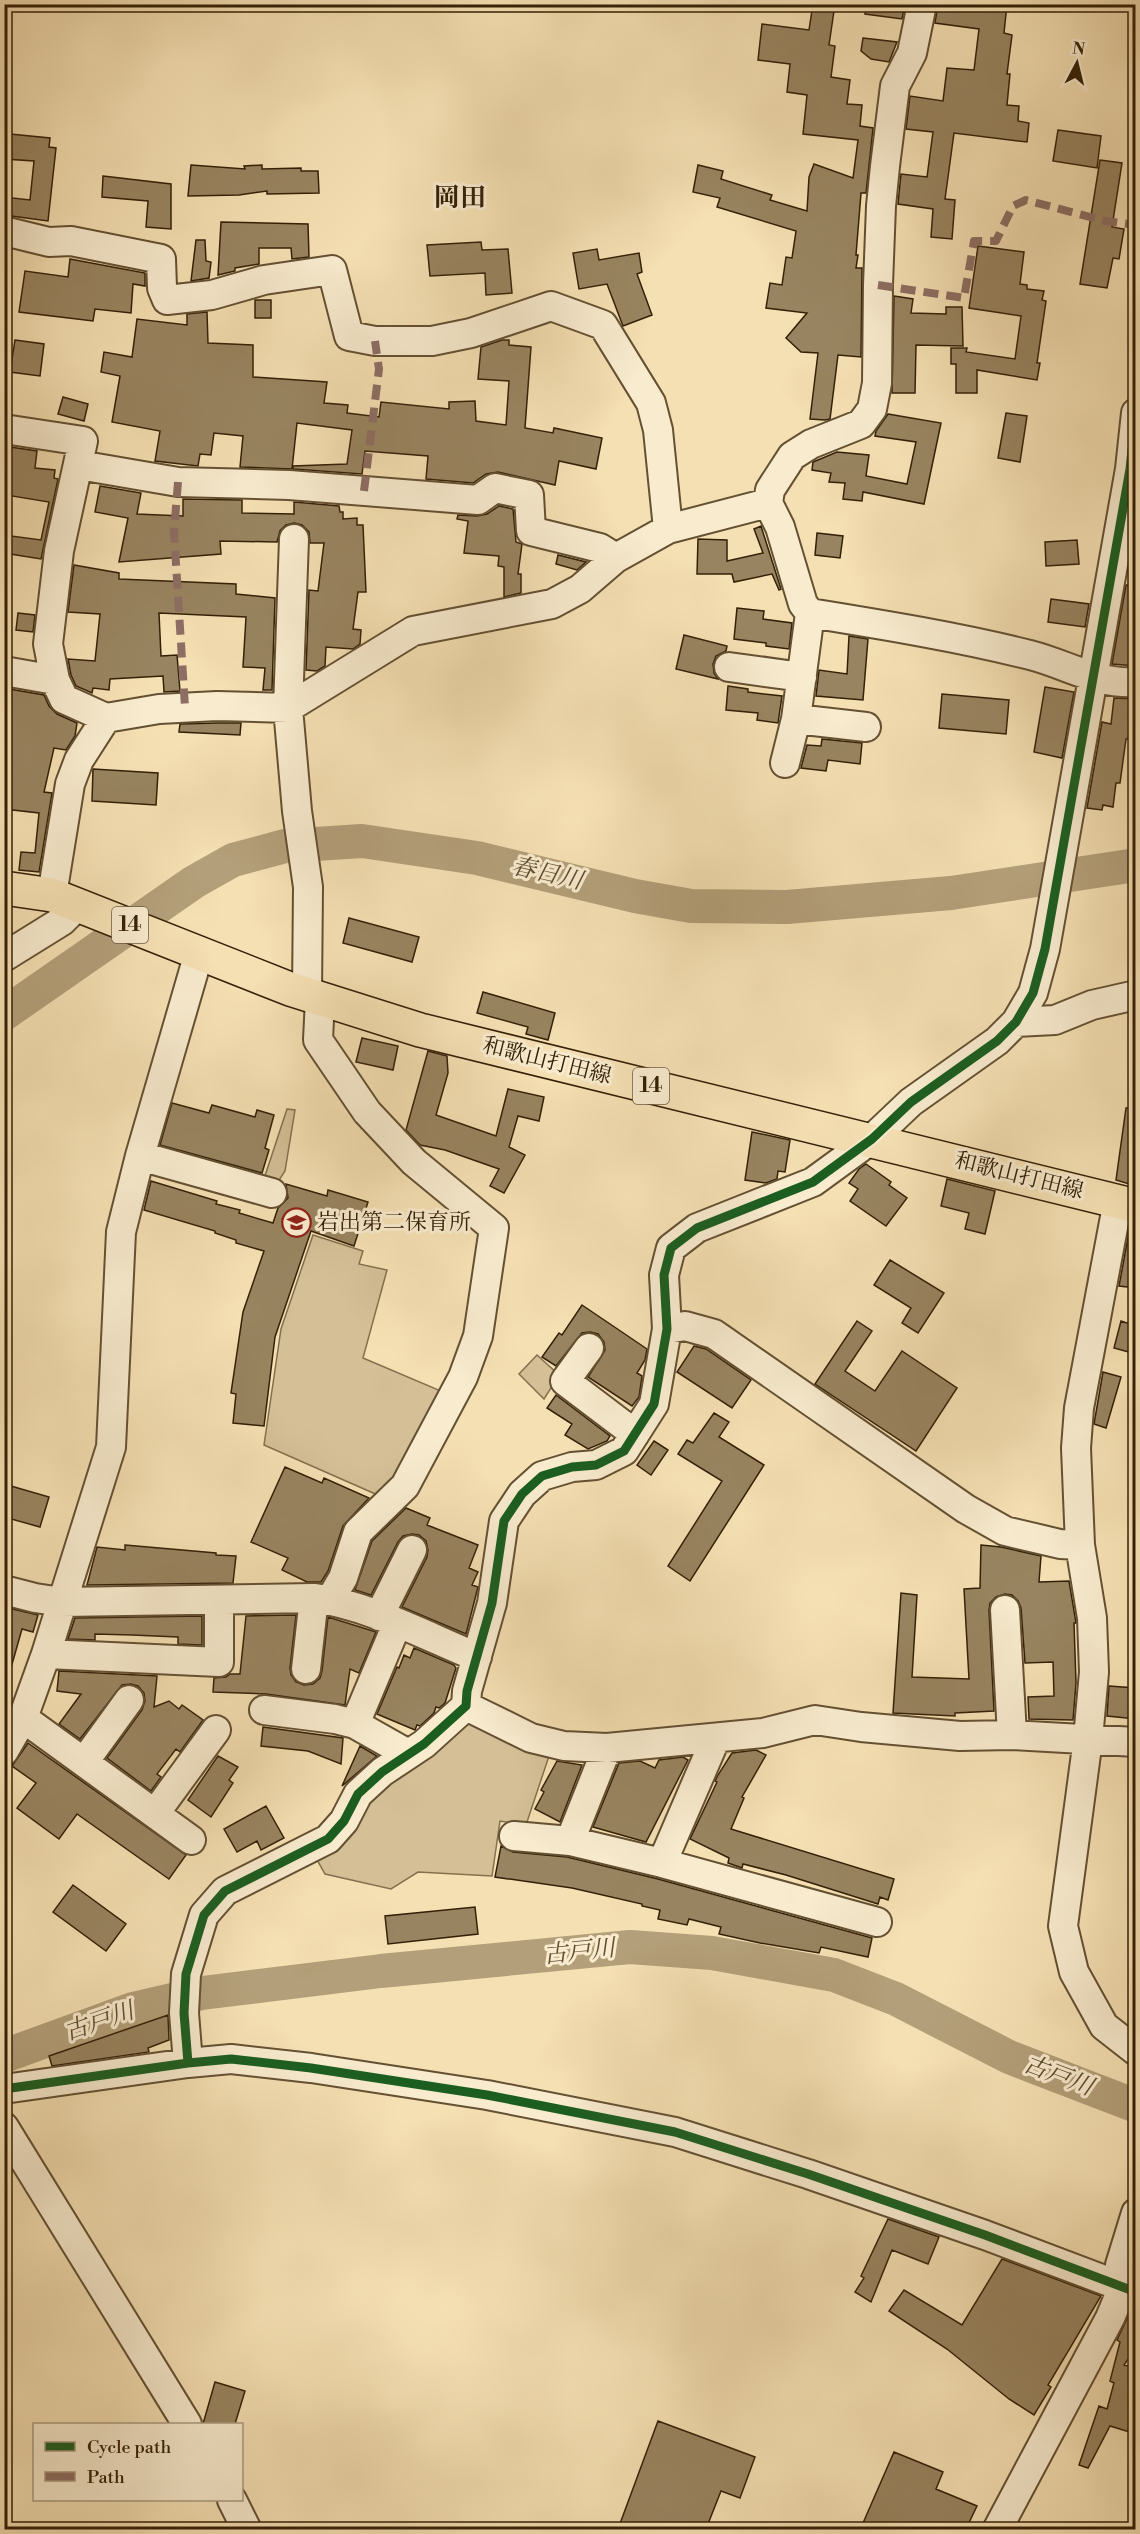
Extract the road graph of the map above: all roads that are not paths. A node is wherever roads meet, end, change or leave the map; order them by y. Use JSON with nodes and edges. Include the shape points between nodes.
{"nodes":[{"id":1,"x":922,"y":4,"type":"edge"},
{"id":2,"x":4,"y":231,"type":"edge"},
{"id":3,"x":1136,"y":413,"type":"edge"},
{"id":4,"x":4,"y":429,"type":"edge"},
{"id":5,"x":79,"y":465,"type":"junction"},
{"id":6,"x":768,"y":503,"type":"junction"},
{"id":7,"x":668,"y":529,"type":"junction"},
{"id":8,"x":294,"y":539,"type":"dead end"},
{"id":9,"x":616,"y":558,"type":"junction"},
{"id":10,"x":810,"y":613,"type":"junction"},
{"id":11,"x":729,"y":666,"type":"dead end"},
{"id":12,"x":4,"y":671,"type":"edge"},
{"id":13,"x":802,"y":677,"type":"junction"},
{"id":14,"x":1092,"y":677,"type":"junction"},
{"id":15,"x":55,"y":680,"type":"junction"},
{"id":16,"x":1136,"y":682,"type":"edge"},
{"id":17,"x":288,"y":708,"type":"junction"},
{"id":18,"x":106,"y":718,"type":"junction"},
{"id":19,"x":796,"y":719,"type":"junction"},
{"id":20,"x":866,"y":727,"type":"dead end"},
{"id":21,"x":785,"y":763,"type":"dead end"},
{"id":22,"x":4,"y":888,"type":"edge"},
{"id":23,"x":72,"y":902,"type":"junction"},
{"id":24,"x":187,"y":948,"type":"junction"},
{"id":25,"x":4,"y":957,"type":"edge"},
{"id":26,"x":1136,"y":995,"type":"edge"},
{"id":27,"x":313,"y":996,"type":"junction"},
{"id":28,"x":1016,"y":1022,"type":"junction"},
{"id":29,"x":872,"y":1139,"type":"junction"},
{"id":30,"x":140,"y":1156,"type":"junction"},
{"id":31,"x":272,"y":1193,"type":"dead end"},
{"id":32,"x":1127,"y":1203,"type":"edge"},
{"id":33,"x":667,"y":1329,"type":"junction"},
{"id":34,"x":589,"y":1348,"type":"dead end"},
{"id":35,"x":635,"y":1434,"type":"junction"},
{"id":36,"x":1080,"y":1545,"type":"junction"},
{"id":37,"x":412,"y":1550,"type":"dead end"},
{"id":38,"x":4,"y":1590,"type":"edge"},
{"id":39,"x":322,"y":1599,"type":"junction"},
{"id":40,"x":219,"y":1600,"type":"junction"},
{"id":41,"x":62,"y":1602,"type":"junction"},
{"id":42,"x":1005,"y":1610,"type":"dead end"},
{"id":43,"x":388,"y":1620,"type":"junction"},
{"id":44,"x":46,"y":1654,"type":"junction"},
{"id":45,"x":477,"y":1657,"type":"junction"},
{"id":46,"x":306,"y":1668,"type":"dead end"},
{"id":47,"x":129,"y":1700,"type":"dead end"},
{"id":48,"x":466,"y":1706,"type":"junction"},
{"id":49,"x":264,"y":1710,"type":"dead end"},
{"id":50,"x":23,"y":1718,"type":"junction"},
{"id":51,"x":355,"y":1724,"type":"junction"},
{"id":52,"x":216,"y":1730,"type":"dead end"},
{"id":53,"x":1012,"y":1735,"type":"junction"},
{"id":54,"x":1088,"y":1739,"type":"junction"},
{"id":55,"x":715,"y":1740,"type":"junction"},
{"id":56,"x":1136,"y":1742,"type":"edge"},
{"id":57,"x":607,"y":1748,"type":"junction"},
{"id":58,"x":4,"y":1751,"type":"edge"},
{"id":59,"x":408,"y":1754,"type":"junction"},
{"id":60,"x":84,"y":1762,"type":"junction"},
{"id":61,"x":156,"y":1812,"type":"junction"},
{"id":62,"x":514,"y":1836,"type":"dead end"},
{"id":63,"x":191,"y":1840,"type":"dead end"},
{"id":64,"x":570,"y":1841,"type":"junction"},
{"id":65,"x":662,"y":1863,"type":"junction"},
{"id":66,"x":877,"y":1922,"type":"dead end"},
{"id":67,"x":1136,"y":2051,"type":"edge"},
{"id":68,"x":188,"y":2062,"type":"junction"},
{"id":69,"x":4,"y":2089,"type":"edge"},
{"id":70,"x":6,"y":2132,"type":"edge"},
{"id":71,"x":1136,"y":2214,"type":"edge"},
{"id":72,"x":1127,"y":2289,"type":"edge"},
{"id":73,"x":186,"y":2423,"type":"edge"},
{"id":74,"x":233,"y":2501,"type":"edge"},
{"id":75,"x":247,"y":2529,"type":"edge"},
{"id":76,"x":997,"y":2529,"type":"edge"}],
"edges":[{"from":1,"to":6,"type":"street","via":[[912,53],[895,86],[881,206],[877,383],[872,409],[861,424],[792,456],[770,490]]},
{"from":2,"to":7,"type":"street","via":[[50,242],[71,241],[161,258],[162,288],[167,300],[212,296],[264,280],[332,270],[349,336],[375,341],[432,341],[471,333],[551,306],[603,325],[651,403],[658,430]]},
{"from":3,"to":14,"type":"street","via":[[1130,469]]},
{"from":4,"to":5,"type":"street","via":[[83,441]]},
{"from":5,"to":9,"type":"street","via":[[178,482],[289,485],[478,500],[495,488],[529,495],[531,531],[600,548]]},
{"from":5,"to":15,"type":"street","via":[[59,551],[48,644]]},
{"from":6,"to":7,"type":"street"},
{"from":6,"to":10,"type":"street","via":[[780,527],[803,604]]},
{"from":7,"to":9,"type":"street"},
{"from":8,"to":17,"type":"street"},
{"from":9,"to":17,"type":"street","via":[[580,589],[552,603],[413,631]]},
{"from":10,"to":13,"type":"street"},
{"from":10,"to":14,"type":"street","via":[[1032,656]]},
{"from":11,"to":13,"type":"street"},
{"from":12,"to":15,"type":"street"},
{"from":13,"to":19,"type":"street"},
{"from":14,"to":16,"type":"street","via":[[1120,684]]},
{"from":14,"to":28,"type":"street","via":[[1045,949],[1034,993]]},
{"from":15,"to":18,"type":"street","via":[[64,699]]},
{"from":17,"to":18,"type":"street","via":[[159,709]]},
{"from":17,"to":27,"type":"street","via":[[308,887]]},
{"from":18,"to":23,"type":"street","via":[[79,760],[70,784]]},
{"from":19,"to":20,"type":"street"},
{"from":19,"to":21,"type":"street"},
{"from":22,"to":23,"type":"main road","name":"和歌山打田線","number":"14"},
{"from":23,"to":24,"type":"main road","name":"和歌山打田線","number":"14"},
{"from":23,"to":25,"type":"street","via":[[62,921]]},
{"from":24,"to":27,"type":"main road","name":"和歌山打田線","number":"14"},
{"from":24,"to":30,"type":"street"},
{"from":26,"to":28,"type":"street","via":[[1092,1005],[1055,1020]]},
{"from":27,"to":29,"type":"main road","name":"和歌山打田線","number":"14","via":[[420,1030]]},
{"from":27,"to":39,"type":"street","via":[[318,1040],[367,1112],[414,1162],[494,1228],[478,1336],[463,1377],[405,1486],[358,1532],[343,1578]]},
{"from":28,"to":29,"type":"street","via":[[997,1041],[911,1102]]},
{"from":29,"to":32,"type":"main road","name":"和歌山打田線","number":"14"},
{"from":29,"to":33,"type":"street","via":[[813,1182],[697,1228],[671,1248],[664,1275]]},
{"from":30,"to":31,"type":"street"},
{"from":30,"to":41,"type":"street","via":[[121,1232],[111,1446]]},
{"from":32,"to":36,"type":"street","via":[[1078,1408]]},
{"from":33,"to":35,"type":"street","via":[[654,1404]]},
{"from":33,"to":36,"type":"street","via":[[685,1326],[714,1334],[966,1509],[1005,1531]]},
{"from":34,"to":35,"type":"street","via":[[565,1381]]},
{"from":35,"to":45,"type":"street","via":[[624,1451],[596,1465],[542,1476],[522,1494],[504,1521],[492,1603]]},
{"from":36,"to":54,"type":"street","via":[[1092,1618],[1094,1672]]},
{"from":37,"to":43,"type":"street"},
{"from":38,"to":41,"type":"street"},
{"from":39,"to":40,"type":"street"},
{"from":39,"to":43,"type":"street"},
{"from":39,"to":46,"type":"street"},
{"from":40,"to":41,"type":"street"},
{"from":40,"to":44,"type":"street","via":[[219,1662]]},
{"from":41,"to":44,"type":"street"},
{"from":42,"to":53,"type":"street"},
{"from":43,"to":45,"type":"street"},
{"from":43,"to":51,"type":"street"},
{"from":44,"to":50,"type":"street"},
{"from":45,"to":48,"type":"street"},
{"from":47,"to":60,"type":"street"},
{"from":48,"to":57,"type":"street","via":[[531,1738],[564,1746]]},
{"from":48,"to":59,"type":"street"},
{"from":49,"to":51,"type":"street"},
{"from":50,"to":58,"type":"street"},
{"from":50,"to":60,"type":"street"},
{"from":51,"to":59,"type":"street"},
{"from":52,"to":61,"type":"street"},
{"from":53,"to":54,"type":"street"},
{"from":53,"to":55,"type":"street","via":[[960,1736],[815,1720]]},
{"from":54,"to":56,"type":"street"},
{"from":54,"to":67,"type":"street","via":[[1063,1926],[1074,1972],[1104,2026]]},
{"from":55,"to":57,"type":"street"},
{"from":55,"to":65,"type":"street"},
{"from":57,"to":64,"type":"street"},
{"from":59,"to":68,"type":"street","via":[[358,1794],[344,1821],[328,1839],[225,1891],[204,1915],[186,1974]]},
{"from":60,"to":61,"type":"street"},
{"from":61,"to":63,"type":"street"},
{"from":62,"to":64,"type":"street"},
{"from":64,"to":65,"type":"street"},
{"from":65,"to":66,"type":"street"},
{"from":68,"to":69,"type":"street"},
{"from":68,"to":72,"type":"street","via":[[231,2059],[312,2068],[487,2095],[675,2132],[974,2231]]},
{"from":70,"to":73,"type":"street"},
{"from":71,"to":72,"type":"street","via":[[1120,2265]]},
{"from":72,"to":76,"type":"street","via":[[1118,2299]]},
{"from":74,"to":75,"type":"street"}]}
